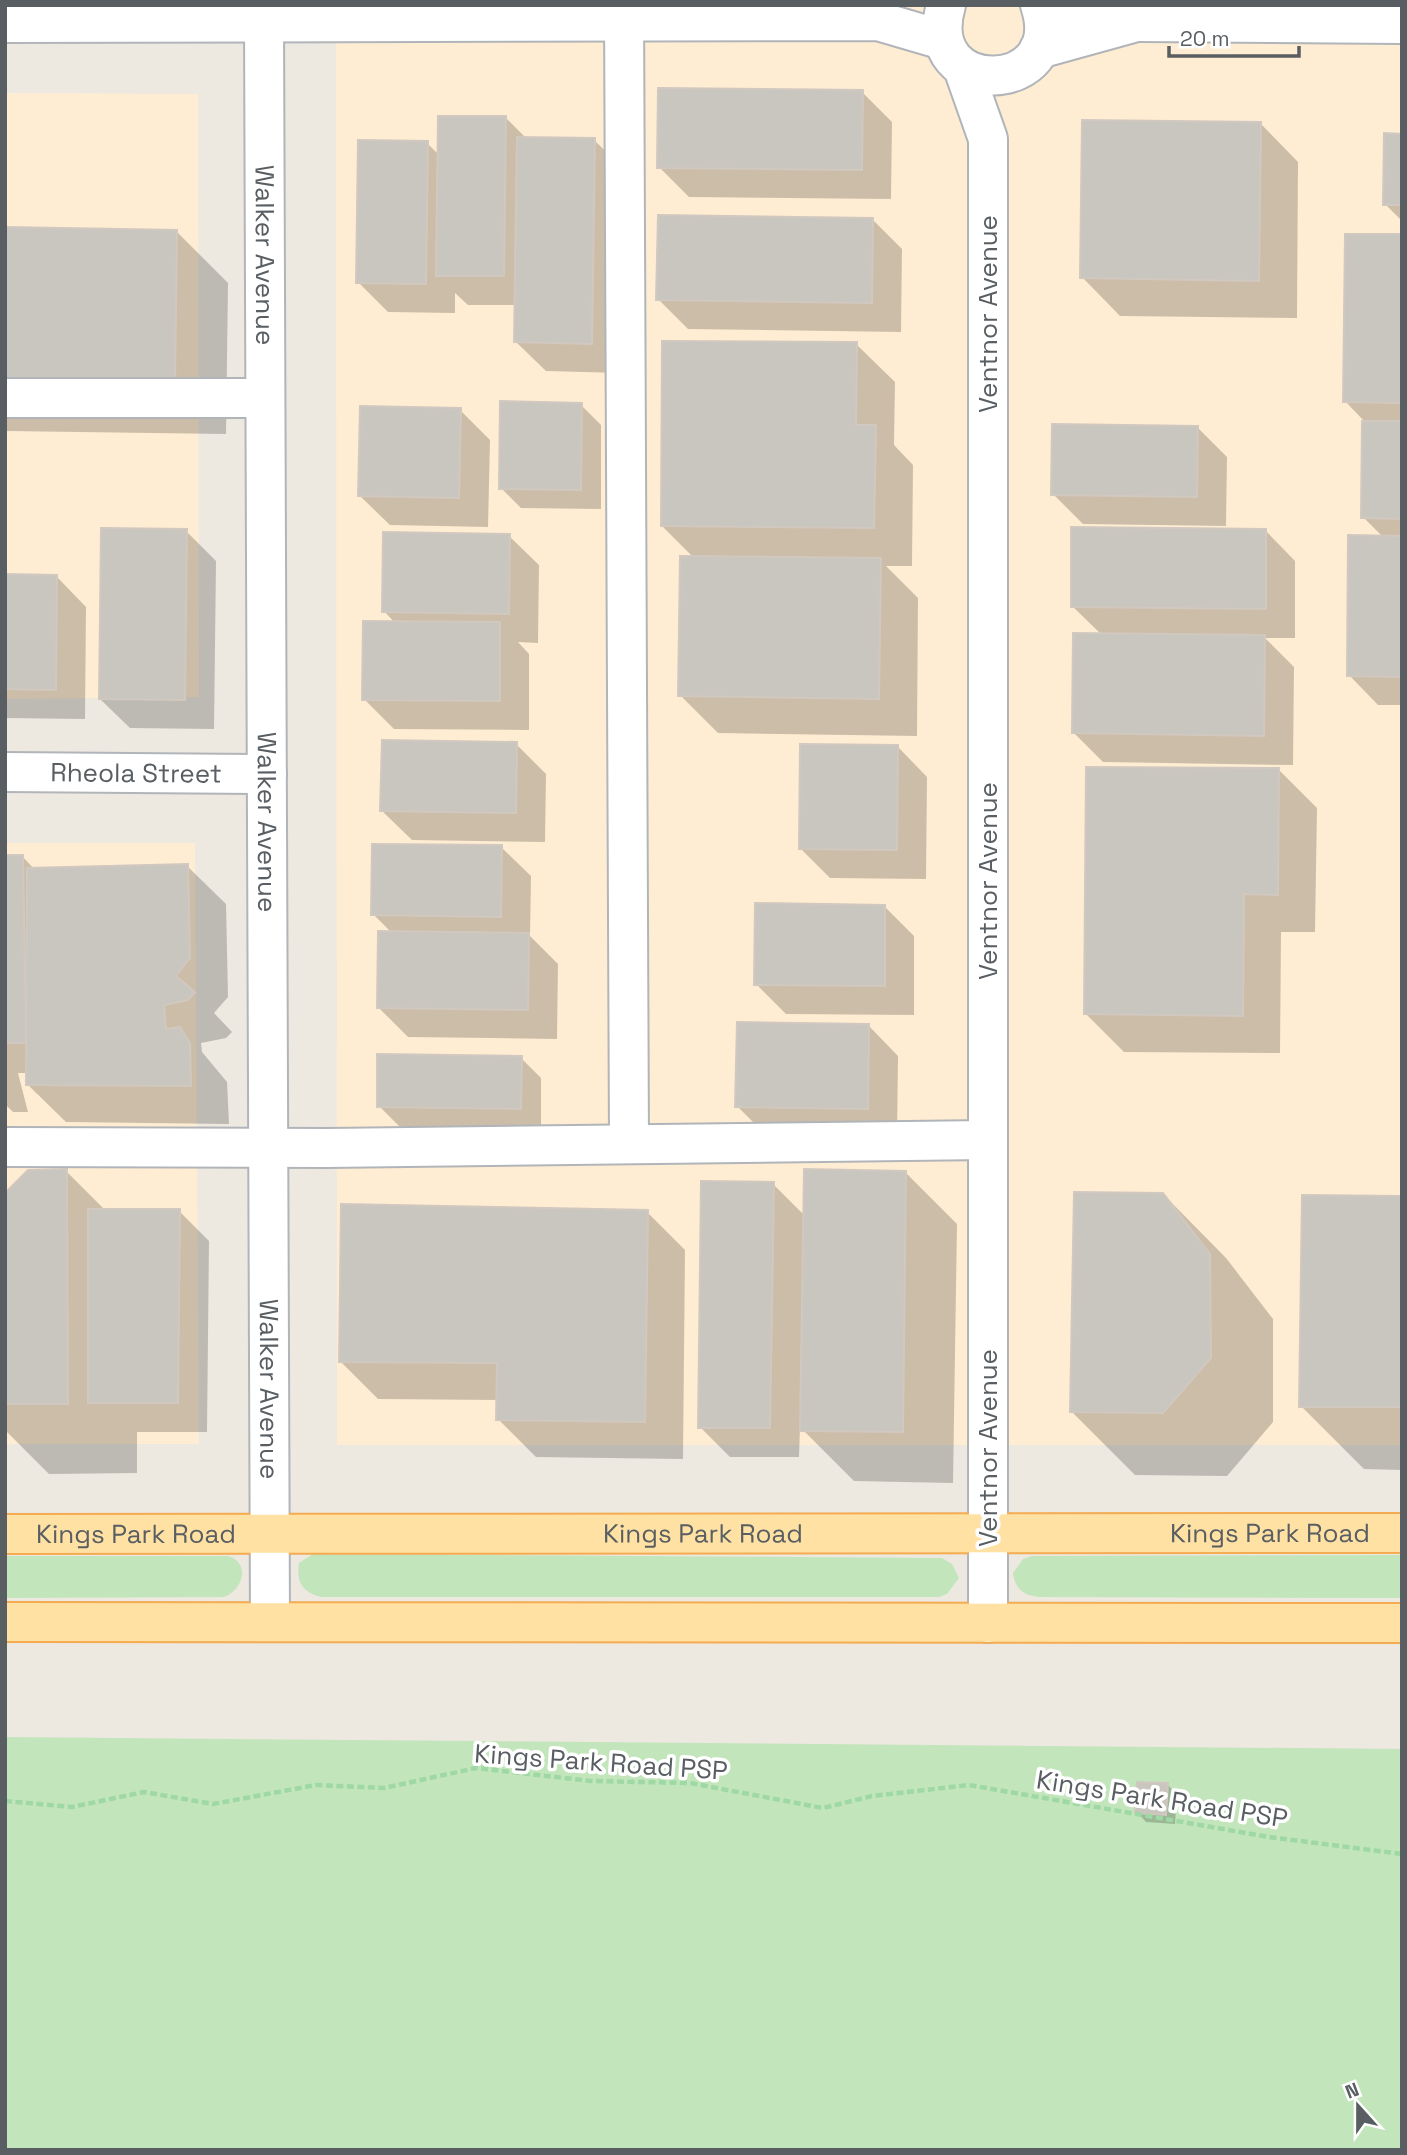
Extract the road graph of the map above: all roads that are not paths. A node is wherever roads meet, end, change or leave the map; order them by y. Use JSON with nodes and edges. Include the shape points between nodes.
{"nodes":[{"id":1,"x":918,"y":5,"type":"edge"},
{"id":2,"x":1040,"y":5,"type":"edge"},
{"id":3,"x":1058,"y":5,"type":"edge"},
{"id":4,"x":624,"y":13,"type":"edge"},
{"id":5,"x":1304,"y":14,"type":"edge"},
{"id":6,"x":878,"y":21,"type":"junction"},
{"id":7,"x":264,"y":22,"type":"junction"},
{"id":8,"x":1138,"y":22,"type":"junction"},
{"id":9,"x":5,"y":23,"type":"edge"},
{"id":10,"x":1402,"y":24,"type":"edge"},
{"id":11,"x":951,"y":38,"type":"edge"},
{"id":12,"x":1026,"y":61,"type":"junction"},
{"id":13,"x":988,"y":139,"type":"junction"},
{"id":14,"x":5,"y":398,"type":"edge"},
{"id":15,"x":265,"y":398,"type":"junction"},
{"id":16,"x":5,"y":772,"type":"edge"},
{"id":17,"x":267,"y":774,"type":"junction"},
{"id":18,"x":988,"y":1140,"type":"junction"},
{"id":19,"x":629,"y":1144,"type":"junction"},
{"id":20,"x":5,"y":1147,"type":"edge"},
{"id":21,"x":268,"y":1148,"type":"junction"},
{"id":22,"x":1402,"y":1533,"type":"edge"},
{"id":23,"x":270,"y":1534,"type":"junction"},
{"id":24,"x":5,"y":1535,"type":"edge"},
{"id":25,"x":988,"y":1535,"type":"junction"},
{"id":26,"x":5,"y":1622,"type":"edge"},
{"id":27,"x":270,"y":1622,"type":"junction"},
{"id":28,"x":988,"y":1623,"type":"junction"},
{"id":29,"x":1402,"y":1623,"type":"edge"}],
"edges":[{"from":1,"to":6,"type":"street"},
{"from":2,"to":12,"type":"street","name":"Ventnor Avenue","via":[[1044,32]]},
{"from":3,"to":8,"type":"street"},
{"from":4,"to":6,"type":"street"},
{"from":4,"to":7,"type":"street"},
{"from":4,"to":19,"type":"street"},
{"from":5,"to":8,"type":"street"},
{"from":5,"to":10,"type":"street"},
{"from":6,"to":11,"type":"street"},
{"from":7,"to":9,"type":"street"},
{"from":7,"to":15,"type":"street","name":"Walker Avenue"},
{"from":8,"to":12,"type":"street"},
{"from":11,"to":12,"type":"street","via":[[978,76],[996,77]]},
{"from":11,"to":13,"type":"street","name":"Ventnor Avenue"},
{"from":12,"to":13,"type":"street","name":"Ventnor Avenue"},
{"from":13,"to":18,"type":"street","name":"Ventnor Avenue"},
{"from":14,"to":15,"type":"street"},
{"from":15,"to":17,"type":"street","name":"Walker Avenue"},
{"from":16,"to":17,"type":"street","name":"Rheola Street"},
{"from":17,"to":21,"type":"street","name":"Walker Avenue"},
{"from":18,"to":19,"type":"street"},
{"from":18,"to":25,"type":"street","name":"Ventnor Avenue"},
{"from":19,"to":21,"type":"street"},
{"from":20,"to":21,"type":"street"},
{"from":21,"to":23,"type":"street","name":"Walker Avenue"},
{"from":22,"to":25,"type":"main road","name":"Kings Park Road"},
{"from":23,"to":24,"type":"main road","name":"Kings Park Road"},
{"from":23,"to":25,"type":"main road","name":"Kings Park Road"},
{"from":23,"to":27,"type":"street","name":"Walker Avenue"},
{"from":25,"to":28,"type":"street","name":"Ventnor Avenue"},
{"from":26,"to":27,"type":"main road"},
{"from":27,"to":28,"type":"main road"},
{"from":28,"to":29,"type":"main road"}]}
